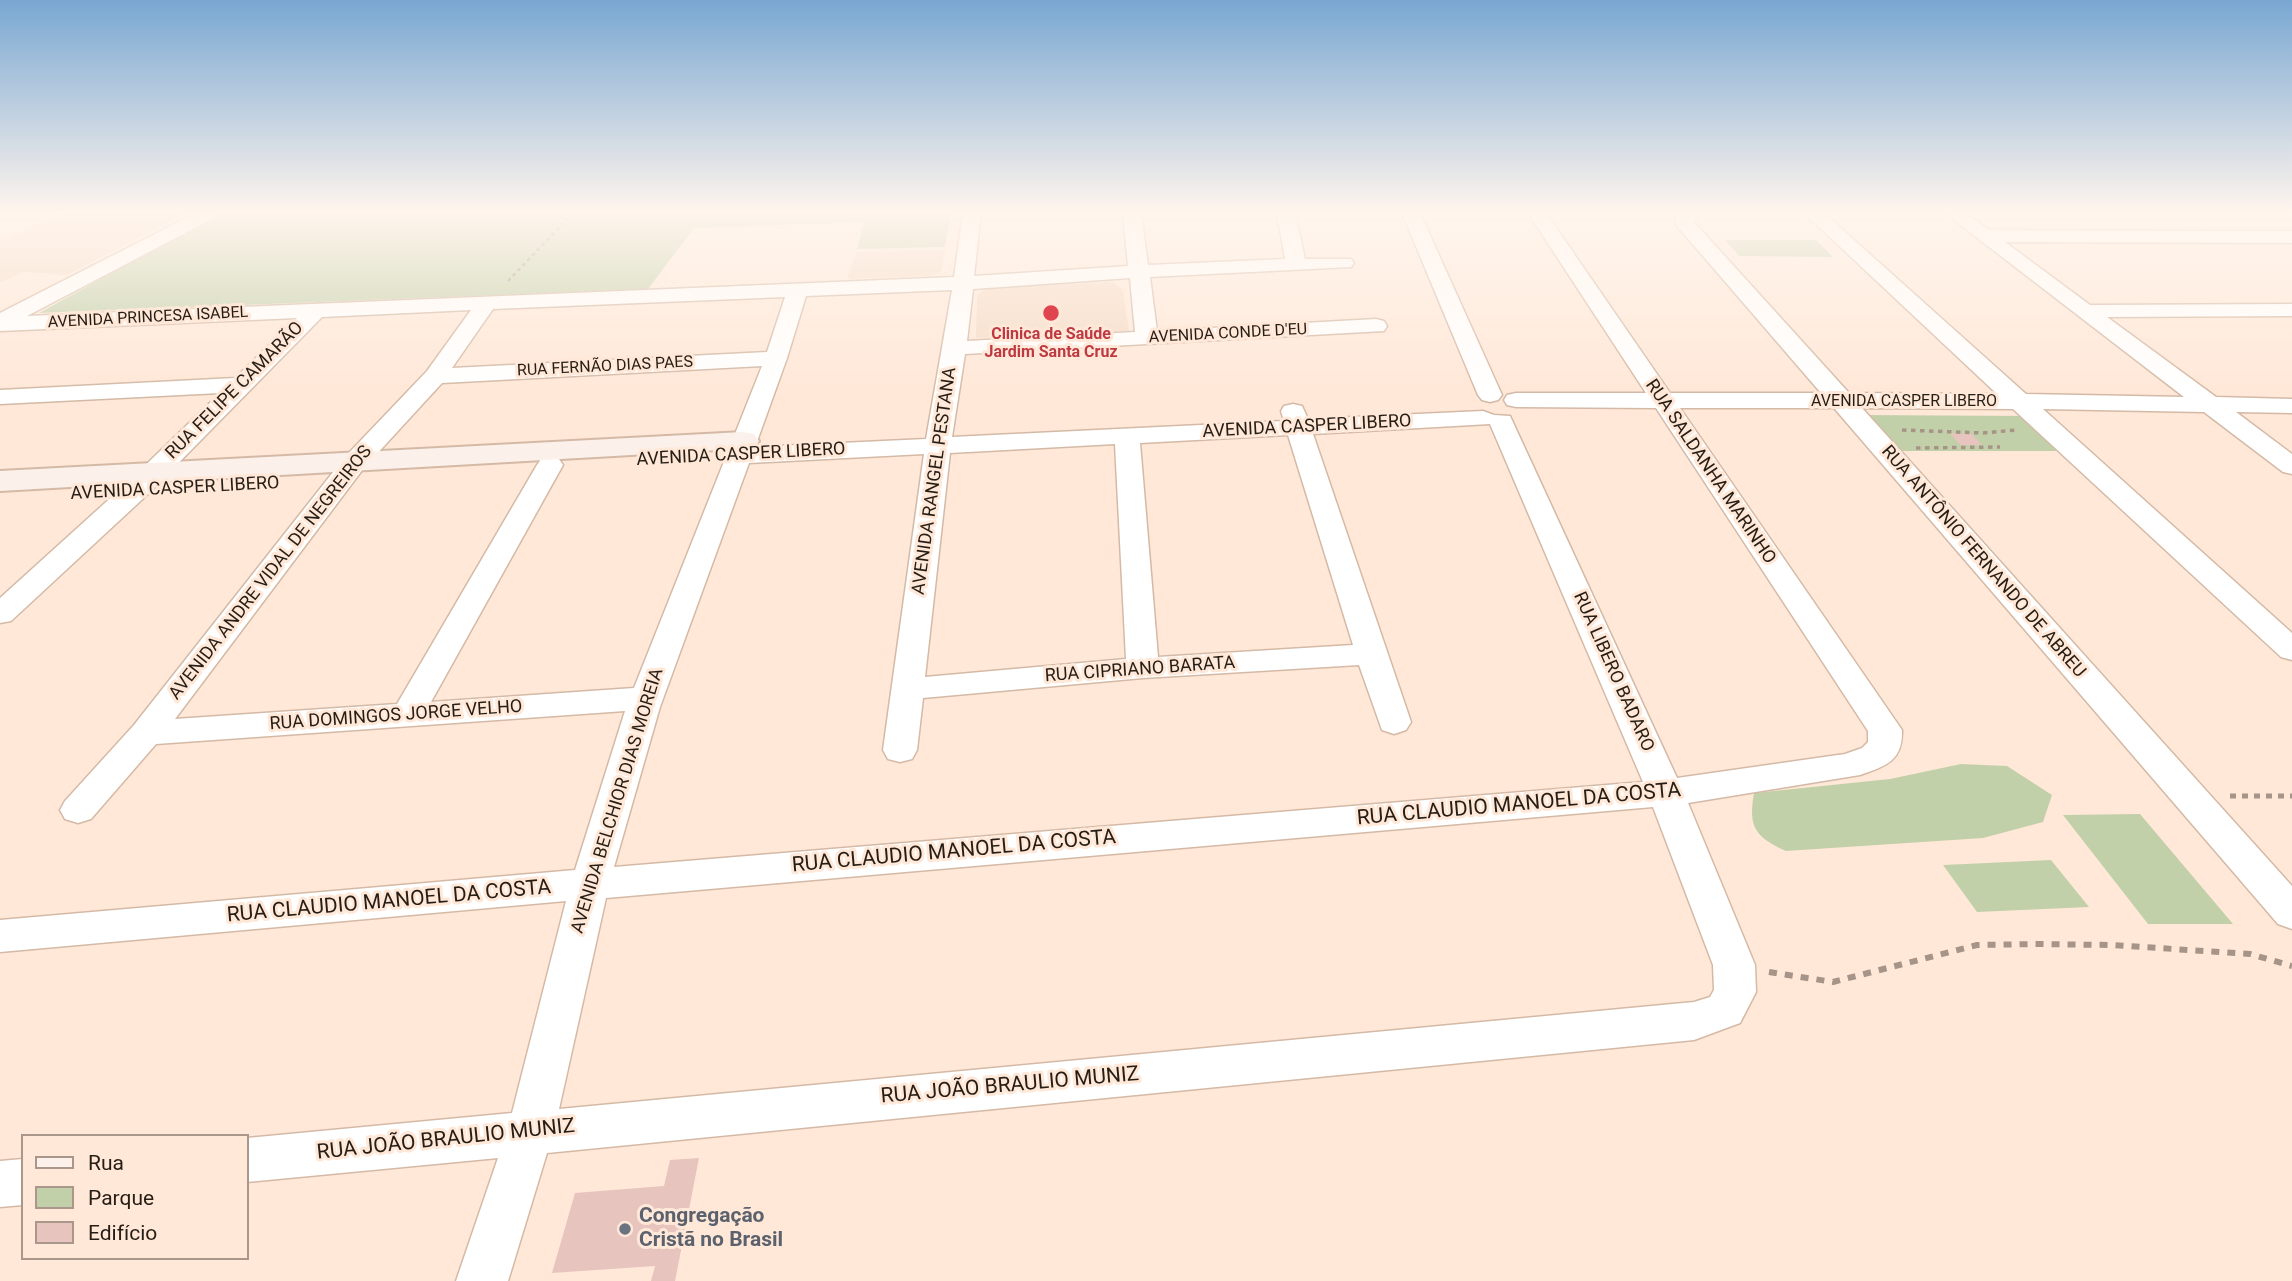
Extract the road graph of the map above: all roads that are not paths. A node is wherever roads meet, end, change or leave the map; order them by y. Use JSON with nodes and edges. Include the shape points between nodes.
{"nodes":[{"id":1,"x":95,"y":273,"type":"edge"},
{"id":2,"x":964,"y":273,"type":"edge"},
{"id":3,"x":1115,"y":273,"type":"edge"},
{"id":4,"x":1139,"y":273,"type":"edge"},
{"id":5,"x":1437,"y":273,"type":"edge"},
{"id":6,"x":1577,"y":273,"type":"edge"},
{"id":7,"x":1729,"y":273,"type":"edge"},
{"id":8,"x":1880,"y":273,"type":"edge"},
{"id":9,"x":2034,"y":273,"type":"edge"},
{"id":10,"x":963,"y":284,"type":"junction"},
{"id":11,"x":797,"y":291,"type":"junction"},
{"id":12,"x":488,"y":302,"type":"junction"},
{"id":13,"x":317,"y":310,"type":"junction"},
{"id":14,"x":2292,"y":310,"type":"edge"},
{"id":15,"x":2085,"y":311,"type":"junction"},
{"id":16,"x":0,"y":323,"type":"edge"},
{"id":17,"x":1376,"y":326,"type":"dead end"},
{"id":18,"x":1147,"y":337,"type":"junction"},
{"id":19,"x":955,"y":348,"type":"junction"},
{"id":20,"x":776,"y":358,"type":"junction"},
{"id":21,"x":435,"y":376,"type":"junction"},
{"id":22,"x":242,"y":385,"type":"junction"},
{"id":23,"x":0,"y":397,"type":"edge"},
{"id":24,"x":2292,"y":406,"type":"edge"},
{"id":25,"x":1667,"y":407,"type":"junction"},
{"id":26,"x":1497,"y":409,"type":"junction"},
{"id":27,"x":1852,"y":412,"type":"junction"},
{"id":28,"x":2221,"y":412,"type":"junction"},
{"id":29,"x":2025,"y":415,"type":"junction"},
{"id":30,"x":2292,"y":418,"type":"edge"},
{"id":31,"x":1296,"y":419,"type":"junction"},
{"id":32,"x":1127,"y":435,"type":"junction"},
{"id":33,"x":939,"y":438,"type":"junction"},
{"id":34,"x":741,"y":448,"type":"junction"},
{"id":35,"x":550,"y":465,"type":"junction"},
{"id":36,"x":2292,"y":466,"type":"edge"},
{"id":37,"x":347,"y":473,"type":"junction"},
{"id":38,"x":145,"y":480,"type":"junction"},
{"id":39,"x":0,"y":481,"type":"edge"},
{"id":40,"x":0,"y":499,"type":"edge"},
{"id":41,"x":0,"y":614,"type":"edge"},
{"id":42,"x":2292,"y":650,"type":"edge"},
{"id":43,"x":1373,"y":654,"type":"junction"},
{"id":44,"x":1143,"y":668,"type":"junction"},
{"id":45,"x":908,"y":689,"type":"junction"},
{"id":46,"x":646,"y":698,"type":"junction"},
{"id":47,"x":407,"y":715,"type":"junction"},
{"id":48,"x":1394,"y":722,"type":"dead end"},
{"id":49,"x":1885,"y":730,"type":"joint"},
{"id":50,"x":146,"y":733,"type":"junction"},
{"id":51,"x":900,"y":750,"type":"dead end"},
{"id":52,"x":1666,"y":793,"type":"junction"},
{"id":53,"x":78,"y":810,"type":"dead end"},
{"id":54,"x":590,"y":884,"type":"junction"},
{"id":55,"x":2292,"y":913,"type":"edge"},
{"id":56,"x":0,"y":936,"type":"edge"},
{"id":57,"x":1734,"y":965,"type":"joint"},
{"id":58,"x":530,"y":1132,"type":"junction"},
{"id":59,"x":248,"y":1160,"type":"edge"},
{"id":60,"x":21,"y":1182,"type":"edge"},
{"id":61,"x":0,"y":1184,"type":"edge"},
{"id":62,"x":482,"y":1281,"type":"edge"}],
"edges":[{"from":1,"to":16,"type":"street"},
{"from":2,"to":10,"type":"street","name":"AVENIDA RANGEL PESTANA"},
{"from":3,"to":10,"type":"street","name":"AVENIDA PRINCESA ISABEL"},
{"from":4,"to":18,"type":"street"},
{"from":5,"to":26,"type":"street","name":"RUA LIBERO BADARO"},
{"from":6,"to":25,"type":"street","name":"RUA SALDANHA MARINHO"},
{"from":7,"to":27,"type":"street","name":"RUA ANTÔNIO FERNANDO DE ABREU"},
{"from":8,"to":29,"type":"street","via":[[1937,323]]},
{"from":9,"to":15,"type":"street"},
{"from":10,"to":11,"type":"street","name":"AVENIDA PRINCESA ISABEL"},
{"from":10,"to":19,"type":"street","name":"AVENIDA RANGEL PESTANA"},
{"from":11,"to":12,"type":"street","name":"AVENIDA PRINCESA ISABEL"},
{"from":11,"to":20,"type":"street","name":"AVENIDA BELCHIOR DIAS MOREIA"},
{"from":12,"to":13,"type":"street","name":"AVENIDA PRINCESA ISABEL"},
{"from":12,"to":21,"type":"street","name":"AVENIDA ANDRE VIDAL DE NEGREIROS"},
{"from":13,"to":16,"type":"street","name":"AVENIDA PRINCESA ISABEL"},
{"from":13,"to":22,"type":"street","name":"RUA FELIPE CAMARÃO"},
{"from":14,"to":15,"type":"street"},
{"from":15,"to":28,"type":"street"},
{"from":17,"to":18,"type":"street","name":"AVENIDA CONDE D'EU"},
{"from":18,"to":19,"type":"street","name":"AVENIDA CONDE D'EU"},
{"from":19,"to":33,"type":"street","name":"AVENIDA RANGEL PESTANA"},
{"from":20,"to":21,"type":"street","name":"RUA FERNÃO DIAS PAES"},
{"from":20,"to":34,"type":"street","name":"AVENIDA BELCHIOR DIAS MOREIA"},
{"from":21,"to":37,"type":"street","name":"AVENIDA ANDRE VIDAL DE NEGREIROS"},
{"from":22,"to":23,"type":"street"},
{"from":22,"to":38,"type":"street","name":"RUA FELIPE CAMARÃO"},
{"from":24,"to":28,"type":"street","name":"AVENIDA CASPER LIBERO"},
{"from":25,"to":26,"type":"street","name":"AVENIDA CASPER LIBERO"},
{"from":25,"to":27,"type":"street","name":"AVENIDA CASPER LIBERO"},
{"from":25,"to":49,"type":"street","name":"RUA SALDANHA MARINHO"},
{"from":26,"to":31,"type":"street","name":"AVENIDA CASPER LIBERO"},
{"from":26,"to":52,"type":"street","name":"RUA LIBERO BADARO"},
{"from":27,"to":29,"type":"street","name":"AVENIDA CASPER LIBERO"},
{"from":27,"to":55,"type":"street","name":"RUA ANTÔNIO FERNANDO DE ABREU"},
{"from":28,"to":29,"type":"street","name":"AVENIDA CASPER LIBERO"},
{"from":28,"to":30,"type":"street","name":"AVENIDA CASPER LIBERO"},
{"from":28,"to":36,"type":"street"},
{"from":29,"to":42,"type":"street"},
{"from":31,"to":32,"type":"street","name":"AVENIDA CASPER LIBERO"},
{"from":31,"to":33,"type":"street","name":"AVENIDA CASPER LIBERO"},
{"from":31,"to":43,"type":"street"},
{"from":32,"to":33,"type":"street","name":"AVENIDA CASPER LIBERO"},
{"from":32,"to":44,"type":"street"},
{"from":33,"to":34,"type":"street","name":"AVENIDA CASPER LIBERO"},
{"from":33,"to":45,"type":"street","name":"AVENIDA RANGEL PESTANA"},
{"from":34,"to":35,"type":"street","name":"AVENIDA CASPER LIBERO"},
{"from":34,"to":37,"type":"street","name":"AVENIDA CASPER LIBERO"},
{"from":34,"to":46,"type":"street","name":"AVENIDA BELCHIOR DIAS MOREIA"},
{"from":35,"to":37,"type":"street","name":"AVENIDA CASPER LIBERO"},
{"from":35,"to":47,"type":"street"},
{"from":37,"to":38,"type":"street","name":"AVENIDA CASPER LIBERO"},
{"from":37,"to":50,"type":"street","name":"AVENIDA ANDRE VIDAL DE NEGREIROS"},
{"from":38,"to":39,"type":"street","name":"AVENIDA CASPER LIBERO"},
{"from":38,"to":40,"type":"street","name":"AVENIDA CASPER LIBERO"},
{"from":38,"to":41,"type":"street","name":"RUA FELIPE CAMARÃO"},
{"from":43,"to":44,"type":"street","name":"RUA CIPRIANO BARATA"},
{"from":43,"to":48,"type":"street"},
{"from":44,"to":45,"type":"street","name":"RUA CIPRIANO BARATA"},
{"from":45,"to":51,"type":"street","name":"AVENIDA RANGEL PESTANA"},
{"from":46,"to":47,"type":"street","name":"RUA DOMINGOS JORGE VELHO"},
{"from":46,"to":54,"type":"street","name":"AVENIDA BELCHIOR DIAS MOREIA"},
{"from":47,"to":50,"type":"street","name":"RUA DOMINGOS JORGE VELHO"},
{"from":49,"to":52,"type":"street","name":"RUA CLAUDIO MANOEL DA COSTA","via":[[1885,745],[1874,757],[1848,766]]},
{"from":50,"to":53,"type":"street","name":"AVENIDA ANDRE VIDAL DE NEGREIROS"},
{"from":52,"to":54,"type":"street","name":"RUA CLAUDIO MANOEL DA COSTA"},
{"from":52,"to":57,"type":"street","name":"RUA LIBERO BADARO"},
{"from":54,"to":56,"type":"street","name":"RUA CLAUDIO MANOEL DA COSTA"},
{"from":54,"to":58,"type":"street","name":"AVENIDA BELCHIOR DIAS MOREIA"},
{"from":57,"to":58,"type":"street","name":"RUA JOÃO BRAULIO MUNIZ","via":[[1735,992],[1725,1010],[1694,1021]]},
{"from":58,"to":59,"type":"street","name":"RUA JOÃO BRAULIO MUNIZ"},
{"from":58,"to":62,"type":"street","name":"AVENIDA BELCHIOR DIAS MOREIA"},
{"from":60,"to":61,"type":"street"}]}
